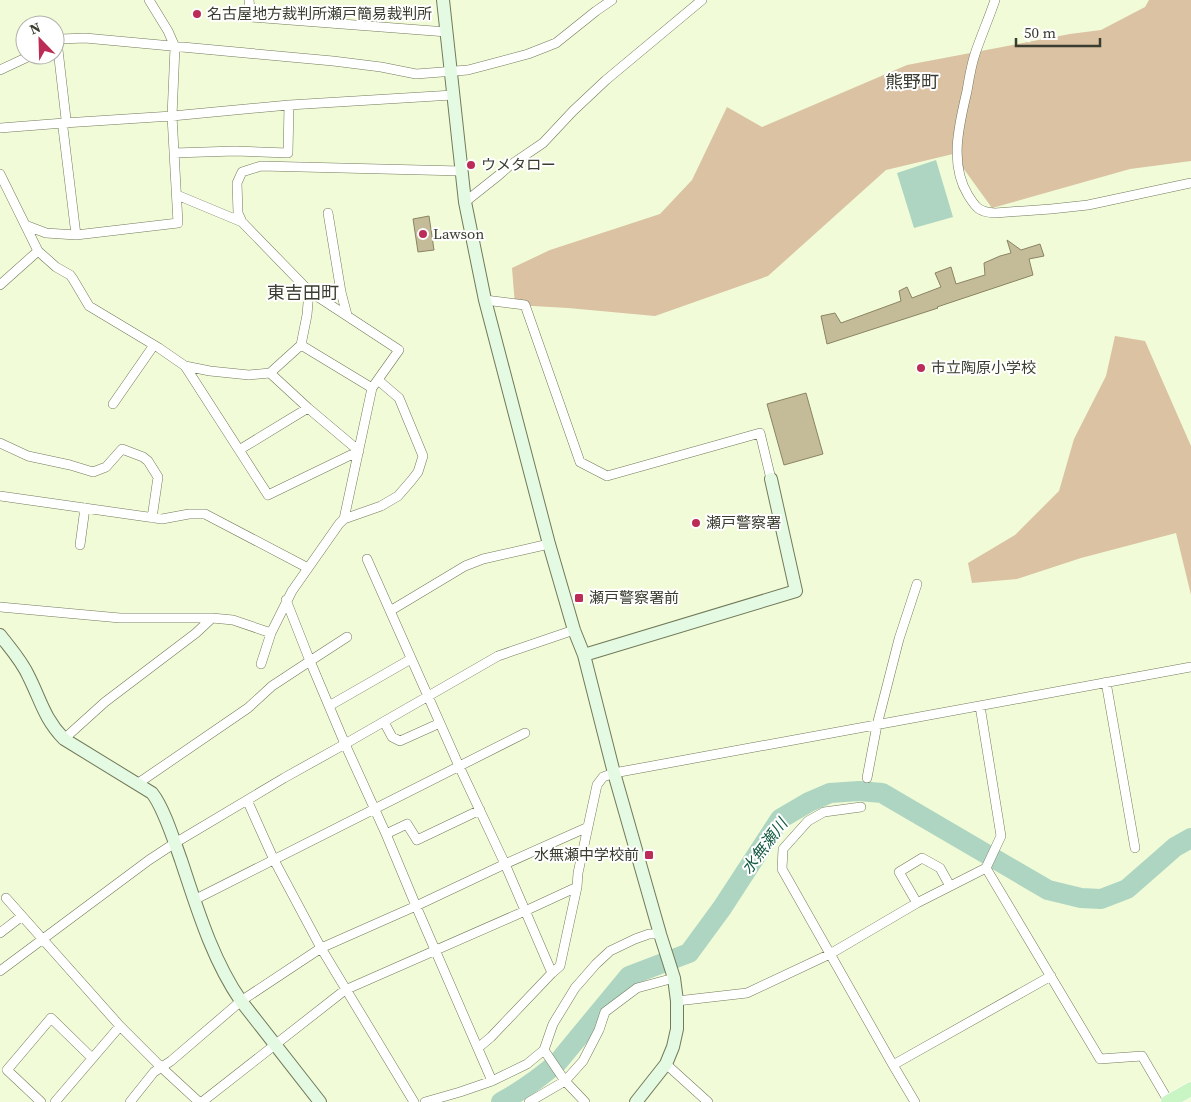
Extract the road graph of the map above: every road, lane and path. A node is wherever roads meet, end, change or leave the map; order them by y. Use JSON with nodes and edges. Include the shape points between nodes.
{"nodes":[{"id":1,"x":149,"y":0,"type":"edge"},
{"id":2,"x":250,"y":0,"type":"edge"},
{"id":3,"x":443,"y":0,"type":"edge"},
{"id":4,"x":612,"y":0,"type":"edge"},
{"id":5,"x":702,"y":0,"type":"edge"},
{"id":6,"x":995,"y":0,"type":"edge"},
{"id":7,"x":446,"y":32,"type":"junction"},
{"id":8,"x":65,"y":39,"type":"edge"},
{"id":9,"x":175,"y":47,"type":"junction"},
{"id":10,"x":15,"y":63,"type":"edge"},
{"id":11,"x":59,"y":65,"type":"edge"},
{"id":12,"x":0,"y":70,"type":"edge"},
{"id":13,"x":450,"y":71,"type":"junction"},
{"id":14,"x":453,"y":95,"type":"junction"},
{"id":15,"x":289,"y":105,"type":"junction"},
{"id":16,"x":172,"y":116,"type":"junction"},
{"id":17,"x":64,"y":123,"type":"junction"},
{"id":18,"x":0,"y":128,"type":"edge"},
{"id":19,"x":174,"y":154,"type":"junction"},
{"id":20,"x":461,"y":171,"type":"junction"},
{"id":21,"x":0,"y":174,"type":"edge"},
{"id":22,"x":1191,"y":183,"type":"edge"},
{"id":23,"x":177,"y":195,"type":"junction"},
{"id":24,"x":465,"y":202,"type":"junction"},
{"id":25,"x":328,"y":213,"type":"dead end"},
{"id":26,"x":242,"y":222,"type":"junction"},
{"id":27,"x":25,"y":225,"type":"junction"},
{"id":28,"x":76,"y":235,"type":"junction"},
{"id":29,"x":38,"y":251,"type":"junction"},
{"id":30,"x":0,"y":285,"type":"edge"},
{"id":31,"x":309,"y":291,"type":"junction"},
{"id":32,"x":485,"y":300,"type":"junction"},
{"id":33,"x":346,"y":315,"type":"junction"},
{"id":34,"x":154,"y":345,"type":"junction"},
{"id":35,"x":301,"y":345,"type":"junction"},
{"id":36,"x":185,"y":366,"type":"junction"},
{"id":37,"x":270,"y":372,"type":"junction"},
{"id":38,"x":375,"y":384,"type":"junction"},
{"id":39,"x":113,"y":404,"type":"dead end"},
{"id":40,"x":308,"y":408,"type":"junction"},
{"id":41,"x":0,"y":443,"type":"edge"},
{"id":42,"x":240,"y":450,"type":"junction"},
{"id":43,"x":359,"y":451,"type":"junction"},
{"id":44,"x":771,"y":479,"type":"joint"},
{"id":45,"x":0,"y":496,"type":"edge"},
{"id":46,"x":84,"y":508,"type":"junction"},
{"id":47,"x":152,"y":518,"type":"junction"},
{"id":48,"x":344,"y":519,"type":"junction"},
{"id":49,"x":549,"y":544,"type":"junction"},
{"id":50,"x":80,"y":545,"type":"dead end"},
{"id":51,"x":367,"y":559,"type":"dead end"},
{"id":52,"x":308,"y":568,"type":"junction"},
{"id":53,"x":917,"y":584,"type":"dead end"},
{"id":54,"x":286,"y":600,"type":"junction"},
{"id":55,"x":0,"y":607,"type":"edge"},
{"id":56,"x":390,"y":610,"type":"junction"},
{"id":57,"x":212,"y":618,"type":"junction"},
{"id":58,"x":574,"y":630,"type":"junction"},
{"id":59,"x":271,"y":633,"type":"junction"},
{"id":60,"x":0,"y":635,"type":"edge"},
{"id":61,"x":347,"y":637,"type":"dead end"},
{"id":62,"x":584,"y":655,"type":"junction"},
{"id":63,"x":411,"y":659,"type":"junction"},
{"id":64,"x":310,"y":661,"type":"junction"},
{"id":65,"x":261,"y":664,"type":"dead end"},
{"id":66,"x":1191,"y":667,"type":"edge"},
{"id":67,"x":1106,"y":682,"type":"junction"},
{"id":68,"x":428,"y":696,"type":"junction"},
{"id":69,"x":329,"y":706,"type":"junction"},
{"id":70,"x":980,"y":706,"type":"junction"},
{"id":71,"x":384,"y":722,"type":"junction"},
{"id":72,"x":440,"y":723,"type":"junction"},
{"id":73,"x":877,"y":725,"type":"junction"},
{"id":74,"x":525,"y":733,"type":"dead end"},
{"id":75,"x":64,"y":739,"type":"junction"},
{"id":76,"x":345,"y":744,"type":"junction"},
{"id":77,"x":459,"y":766,"type":"junction"},
{"id":78,"x":614,"y":773,"type":"junction"},
{"id":79,"x":867,"y":778,"type":"dead end"},
{"id":80,"x":137,"y":784,"type":"junction"},
{"id":81,"x":247,"y":800,"type":"junction"},
{"id":82,"x":861,"y":806,"type":"dead end"},
{"id":83,"x":374,"y":809,"type":"junction"},
{"id":84,"x":480,"y":810,"type":"junction"},
{"id":85,"x":588,"y":827,"type":"junction"},
{"id":86,"x":386,"y":834,"type":"junction"},
{"id":87,"x":175,"y":843,"type":"junction"},
{"id":88,"x":1135,"y":848,"type":"dead end"},
{"id":89,"x":274,"y":860,"type":"junction"},
{"id":90,"x":506,"y":864,"type":"junction"},
{"id":91,"x":987,"y":865,"type":"junction"},
{"id":92,"x":950,"y":886,"type":"junction"},
{"id":93,"x":577,"y":887,"type":"junction"},
{"id":94,"x":6,"y":898,"type":"dead end"},
{"id":95,"x":194,"y":900,"type":"junction"},
{"id":96,"x":917,"y":903,"type":"junction"},
{"id":97,"x":416,"y":906,"type":"junction"},
{"id":98,"x":525,"y":911,"type":"junction"},
{"id":99,"x":22,"y":916,"type":"junction"},
{"id":100,"x":0,"y":933,"type":"edge"},
{"id":101,"x":660,"y":934,"type":"junction"},
{"id":102,"x":43,"y":940,"type":"junction"},
{"id":103,"x":321,"y":948,"type":"junction"},
{"id":104,"x":435,"y":950,"type":"junction"},
{"id":105,"x":830,"y":954,"type":"junction"},
{"id":106,"x":0,"y":971,"type":"edge"},
{"id":107,"x":552,"y":973,"type":"junction"},
{"id":108,"x":1051,"y":976,"type":"junction"},
{"id":109,"x":674,"y":978,"type":"junction"},
{"id":110,"x":345,"y":990,"type":"junction"},
{"id":111,"x":677,"y":1001,"type":"junction"},
{"id":112,"x":240,"y":1002,"type":"junction"},
{"id":113,"x":120,"y":1026,"type":"junction"},
{"id":114,"x":275,"y":1044,"type":"junction"},
{"id":115,"x":478,"y":1048,"type":"junction"},
{"id":116,"x":544,"y":1050,"type":"junction"},
{"id":117,"x":92,"y":1058,"type":"junction"},
{"id":118,"x":666,"y":1064,"type":"junction"},
{"id":119,"x":893,"y":1066,"type":"junction"},
{"id":120,"x":161,"y":1067,"type":"junction"},
{"id":121,"x":492,"y":1081,"type":"junction"},
{"id":122,"x":565,"y":1081,"type":"junction"},
{"id":123,"x":1191,"y":1089,"type":"edge"},
{"id":124,"x":41,"y":1102,"type":"edge"},
{"id":125,"x":55,"y":1102,"type":"edge"},
{"id":126,"x":130,"y":1102,"type":"edge"},
{"id":127,"x":200,"y":1102,"type":"edge"},
{"id":128,"x":320,"y":1102,"type":"edge"},
{"id":129,"x":414,"y":1102,"type":"edge"},
{"id":130,"x":425,"y":1102,"type":"edge"},
{"id":131,"x":529,"y":1102,"type":"edge"},
{"id":132,"x":585,"y":1102,"type":"edge"},
{"id":133,"x":636,"y":1102,"type":"edge"},
{"id":134,"x":708,"y":1102,"type":"edge"},
{"id":135,"x":915,"y":1102,"type":"edge"},
{"id":136,"x":1168,"y":1102,"type":"edge"}],
"edges":[{"from":1,"to":9,"type":"street"},
{"from":2,"to":7,"type":"street","via":[[251,17]]},
{"from":3,"to":7,"type":"street"},
{"from":4,"to":13,"type":"street","via":[[556,43],[468,70]]},
{"from":5,"to":24,"type":"street","via":[[606,80],[543,143]]},
{"from":6,"to":22,"type":"street","via":[[974,55],[957,148],[963,187],[976,207],[995,212],[1088,205]]},
{"from":7,"to":13,"type":"street"},
{"from":8,"to":9,"type":"street"},
{"from":9,"to":13,"type":"street","via":[[333,61],[416,74]]},
{"from":9,"to":16,"type":"street"},
{"from":10,"to":12,"type":"street"},
{"from":11,"to":17,"type":"street"},
{"from":13,"to":14,"type":"street"},
{"from":14,"to":15,"type":"street"},
{"from":14,"to":20,"type":"street"},
{"from":15,"to":16,"type":"street"},
{"from":15,"to":19,"type":"street","via":[[288,153]]},
{"from":16,"to":17,"type":"street"},
{"from":16,"to":19,"type":"street"},
{"from":17,"to":18,"type":"street"},
{"from":17,"to":28,"type":"street"},
{"from":19,"to":23,"type":"street"},
{"from":20,"to":24,"type":"street"},
{"from":20,"to":26,"type":"street","via":[[261,166],[242,172],[237,183],[238,213]]},
{"from":21,"to":27,"type":"street"},
{"from":23,"to":26,"type":"street"},
{"from":23,"to":28,"type":"street","via":[[178,223]]},
{"from":24,"to":32,"type":"street"},
{"from":25,"to":33,"type":"street"},
{"from":26,"to":31,"type":"street"},
{"from":27,"to":28,"type":"street","via":[[46,233]]},
{"from":27,"to":29,"type":"street"},
{"from":29,"to":30,"type":"street"},
{"from":29,"to":34,"type":"street","via":[[74,279],[89,306]]},
{"from":31,"to":33,"type":"street"},
{"from":31,"to":35,"type":"street"},
{"from":32,"to":44,"type":"street","via":[[525,304],[580,462],[607,476],[760,433]]},
{"from":32,"to":49,"type":"street"},
{"from":33,"to":38,"type":"street","via":[[399,350]]},
{"from":34,"to":36,"type":"street"},
{"from":34,"to":39,"type":"street"},
{"from":35,"to":37,"type":"street"},
{"from":35,"to":38,"type":"street"},
{"from":36,"to":37,"type":"street","via":[[249,375]]},
{"from":36,"to":42,"type":"street"},
{"from":37,"to":40,"type":"street"},
{"from":38,"to":43,"type":"street"},
{"from":38,"to":48,"type":"street","via":[[399,398],[423,456],[418,472],[398,496],[381,506]]},
{"from":40,"to":42,"type":"street"},
{"from":40,"to":43,"type":"street"},
{"from":41,"to":47,"type":"street","via":[[28,456],[93,472],[106,467],[122,449],[143,457],[158,477]]},
{"from":42,"to":43,"type":"street","via":[[268,495]]},
{"from":43,"to":48,"type":"street"},
{"from":44,"to":62,"type":"street","via":[[796,591]]},
{"from":45,"to":46,"type":"street"},
{"from":46,"to":47,"type":"street"},
{"from":46,"to":50,"type":"street"},
{"from":47,"to":52,"type":"street","via":[[206,514]]},
{"from":48,"to":52,"type":"street"},
{"from":49,"to":56,"type":"street","via":[[465,566]]},
{"from":49,"to":58,"type":"street"},
{"from":51,"to":56,"type":"street"},
{"from":52,"to":54,"type":"street"},
{"from":53,"to":73,"type":"street"},
{"from":54,"to":59,"type":"street"},
{"from":54,"to":64,"type":"street"},
{"from":55,"to":57,"type":"street","via":[[120,618]]},
{"from":56,"to":63,"type":"street"},
{"from":57,"to":59,"type":"street","via":[[233,620]]},
{"from":57,"to":75,"type":"street","via":[[105,702]]},
{"from":58,"to":62,"type":"street"},
{"from":58,"to":68,"type":"street","via":[[498,656]]},
{"from":59,"to":65,"type":"street"},
{"from":60,"to":75,"type":"street","via":[[24,668],[49,721]]},
{"from":61,"to":64,"type":"street"},
{"from":62,"to":78,"type":"street"},
{"from":63,"to":68,"type":"street"},
{"from":63,"to":69,"type":"street"},
{"from":64,"to":69,"type":"street"},
{"from":64,"to":80,"type":"street"},
{"from":66,"to":67,"type":"street"},
{"from":67,"to":70,"type":"street"},
{"from":67,"to":88,"type":"street"},
{"from":68,"to":71,"type":"street"},
{"from":68,"to":72,"type":"street"},
{"from":69,"to":76,"type":"street"},
{"from":70,"to":73,"type":"street"},
{"from":70,"to":91,"type":"street","via":[[1001,836]]},
{"from":71,"to":72,"type":"street","via":[[392,737],[400,741]]},
{"from":71,"to":76,"type":"street"},
{"from":72,"to":77,"type":"street"},
{"from":73,"to":78,"type":"street"},
{"from":73,"to":79,"type":"street"},
{"from":74,"to":77,"type":"street"},
{"from":75,"to":80,"type":"street"},
{"from":76,"to":81,"type":"street"},
{"from":76,"to":83,"type":"street"},
{"from":77,"to":83,"type":"street"},
{"from":77,"to":84,"type":"street"},
{"from":78,"to":85,"type":"street","via":[[603,777],[597,785]]},
{"from":78,"to":101,"type":"street"},
{"from":80,"to":87,"type":"street","via":[[158,800]]},
{"from":81,"to":87,"type":"street"},
{"from":81,"to":89,"type":"street"},
{"from":82,"to":105,"type":"street","via":[[824,812],[808,821],[783,849],[782,869]]},
{"from":83,"to":86,"type":"street"},
{"from":83,"to":89,"type":"street"},
{"from":84,"to":86,"type":"street","via":[[417,840],[407,824]]},
{"from":84,"to":90,"type":"street"},
{"from":85,"to":90,"type":"street"},
{"from":85,"to":93,"type":"street"},
{"from":86,"to":97,"type":"street"},
{"from":87,"to":95,"type":"street"},
{"from":87,"to":102,"type":"street"},
{"from":89,"to":95,"type":"street"},
{"from":89,"to":103,"type":"street"},
{"from":90,"to":97,"type":"street"},
{"from":90,"to":98,"type":"street"},
{"from":91,"to":92,"type":"street"},
{"from":91,"to":108,"type":"street"},
{"from":92,"to":96,"type":"street"},
{"from":92,"to":96,"type":"street","via":[[940,868],[922,858],[899,872]]},
{"from":93,"to":98,"type":"street"},
{"from":93,"to":107,"type":"street","via":[[560,966]]},
{"from":94,"to":99,"type":"street"},
{"from":95,"to":112,"type":"street","via":[[218,963]]},
{"from":96,"to":105,"type":"street"},
{"from":97,"to":103,"type":"street"},
{"from":97,"to":104,"type":"street"},
{"from":98,"to":104,"type":"street"},
{"from":98,"to":107,"type":"street"},
{"from":99,"to":100,"type":"street"},
{"from":99,"to":102,"type":"street"},
{"from":101,"to":109,"type":"street"},
{"from":101,"to":116,"type":"street","via":[[635,939],[610,951],[596,964],[575,988],[553,1024]]},
{"from":102,"to":106,"type":"street"},
{"from":102,"to":113,"type":"street"},
{"from":103,"to":110,"type":"street"},
{"from":103,"to":112,"type":"street"},
{"from":104,"to":110,"type":"street"},
{"from":104,"to":115,"type":"street"},
{"from":105,"to":111,"type":"street","via":[[747,993]]},
{"from":105,"to":119,"type":"street"},
{"from":107,"to":115,"type":"street"},
{"from":108,"to":119,"type":"street"},
{"from":108,"to":136,"type":"street","via":[[1100,1059],[1142,1056]]},
{"from":109,"to":111,"type":"street"},
{"from":109,"to":122,"type":"street","via":[[637,988],[605,1012],[583,1061]]},
{"from":110,"to":114,"type":"street"},
{"from":110,"to":129,"type":"street"},
{"from":111,"to":118,"type":"street","via":[[677,1029]]},
{"from":112,"to":114,"type":"street"},
{"from":112,"to":120,"type":"street"},
{"from":113,"to":117,"type":"street"},
{"from":113,"to":120,"type":"street"},
{"from":114,"to":127,"type":"street"},
{"from":114,"to":128,"type":"street"},
{"from":115,"to":121,"type":"street"},
{"from":116,"to":121,"type":"street","via":[[527,1064]]},
{"from":116,"to":122,"type":"street"},
{"from":117,"to":124,"type":"street","via":[[51,1018],[7,1070]]},
{"from":117,"to":125,"type":"street"},
{"from":118,"to":133,"type":"street"},
{"from":118,"to":134,"type":"street"},
{"from":119,"to":135,"type":"street"},
{"from":120,"to":126,"type":"street"},
{"from":120,"to":127,"type":"street"},
{"from":121,"to":130,"type":"street"},
{"from":122,"to":131,"type":"street"},
{"from":122,"to":132,"type":"street"},
{"from":123,"to":136,"type":"main road"}]}
